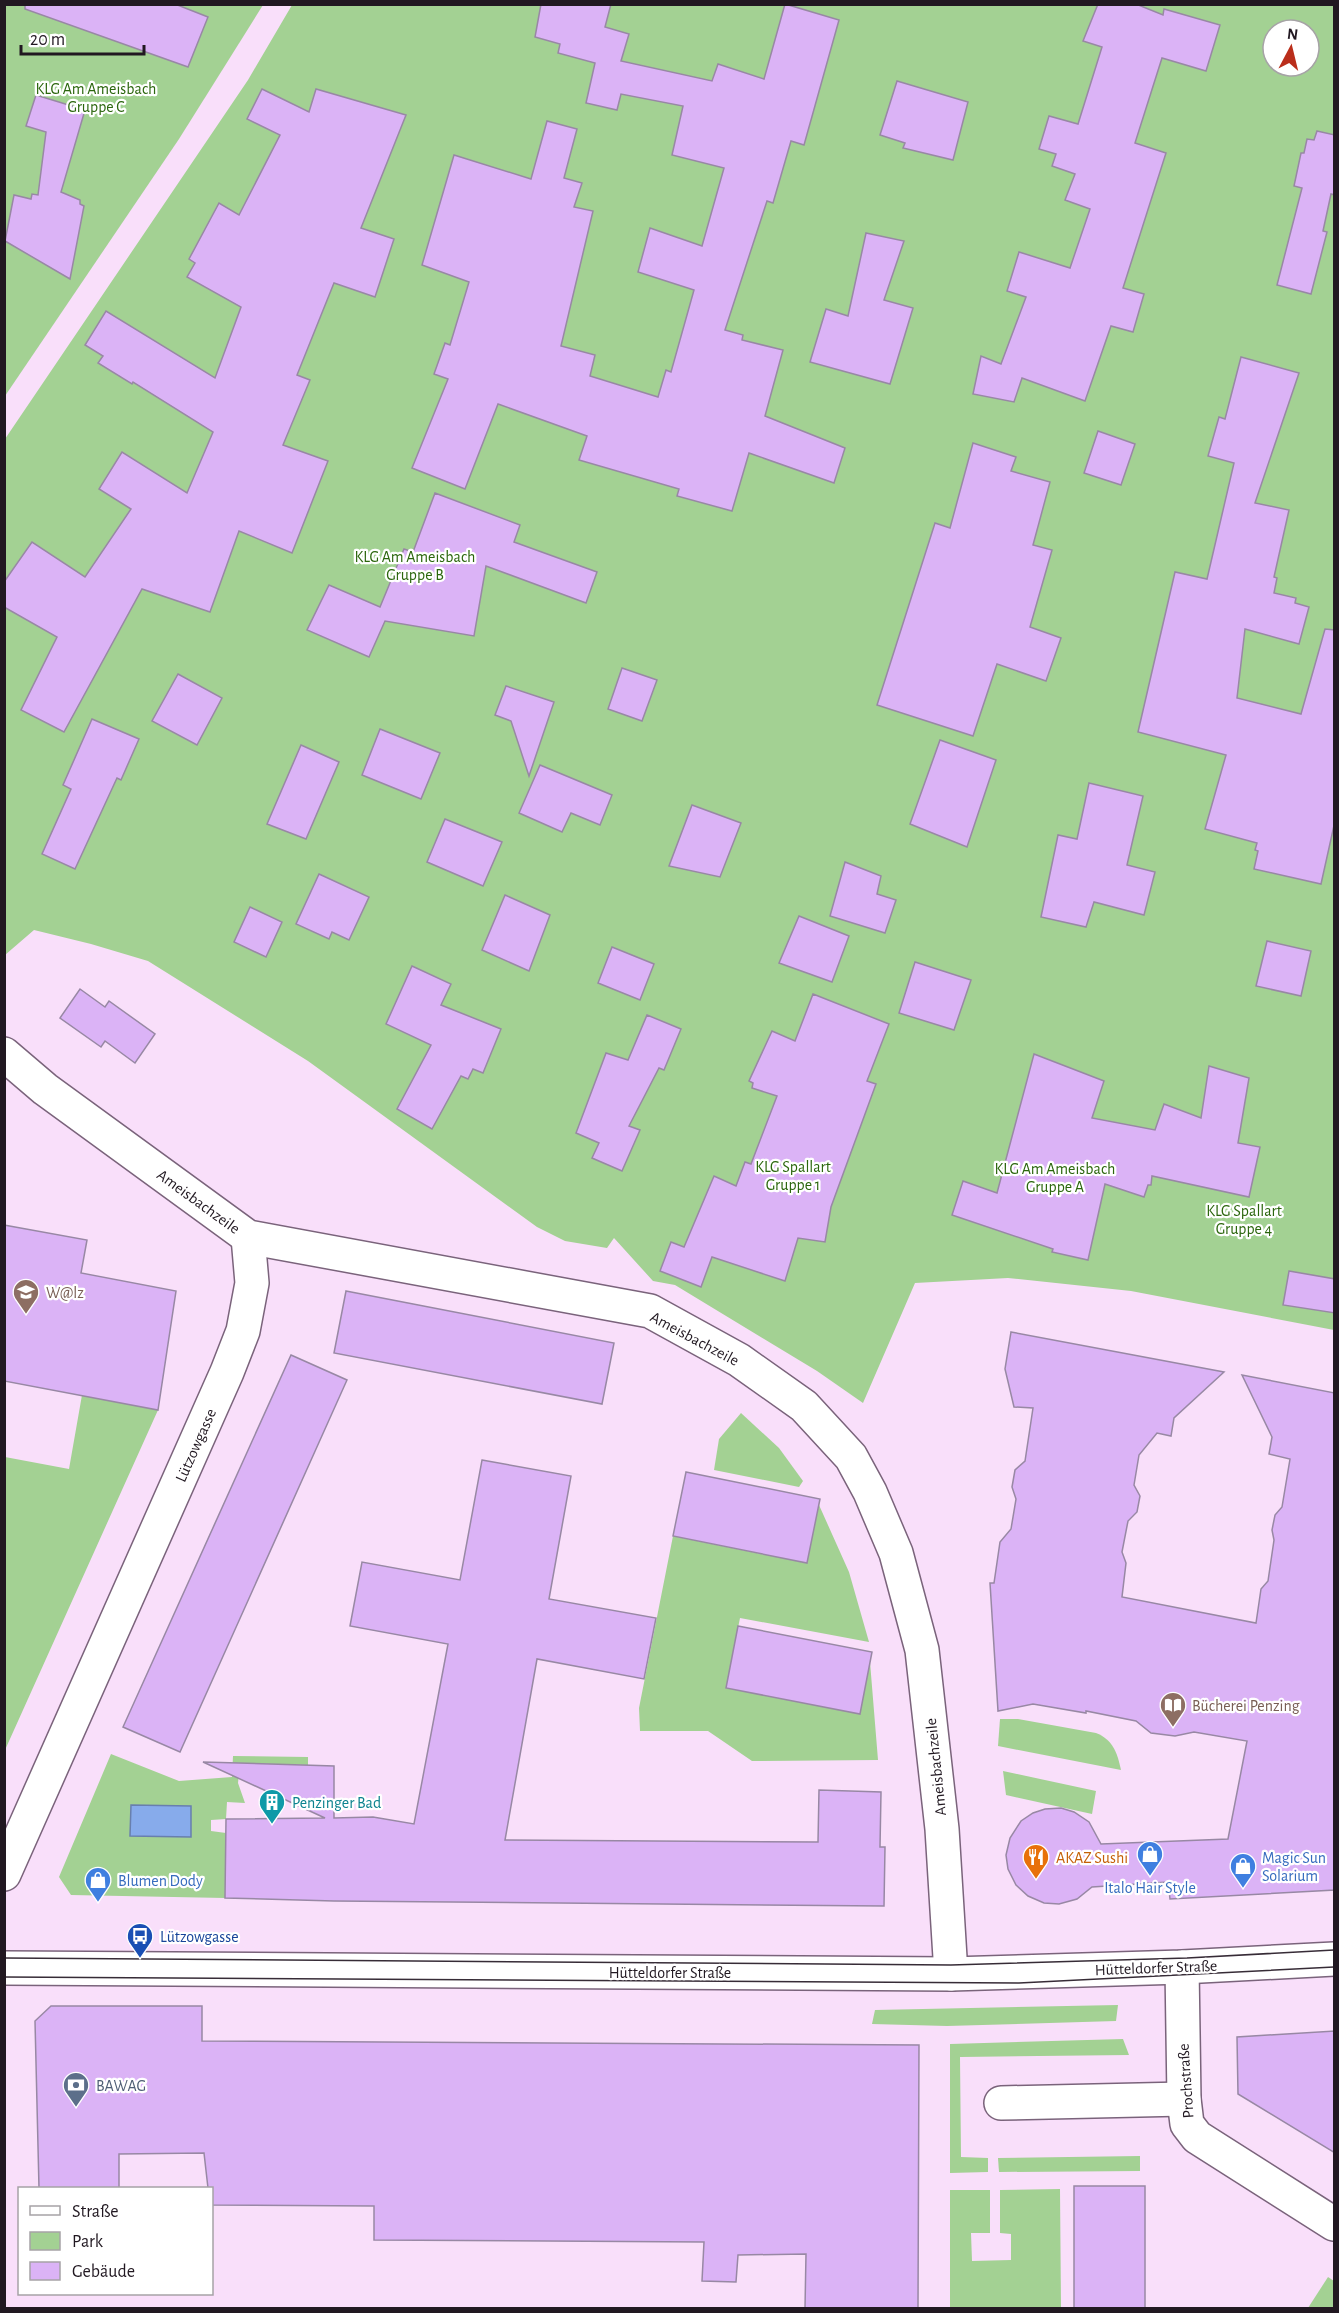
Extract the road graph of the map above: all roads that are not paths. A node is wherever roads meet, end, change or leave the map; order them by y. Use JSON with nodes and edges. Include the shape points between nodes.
{"nodes":[{"id":1,"x":4,"y":1054,"type":"edge"},
{"id":2,"x":248,"y":1237,"type":"junction"},
{"id":3,"x":4,"y":1874,"type":"edge"},
{"id":4,"x":1335,"y":1959,"type":"edge"},
{"id":5,"x":1182,"y":1967,"type":"junction"},
{"id":6,"x":4,"y":1968,"type":"edge"},
{"id":7,"x":951,"y":1974,"type":"junction"},
{"id":8,"x":1184,"y":2099,"type":"junction"},
{"id":9,"x":1001,"y":2103,"type":"dead end"},
{"id":10,"x":1335,"y":2224,"type":"edge"}],
"edges":[{"from":1,"to":2,"type":"street","name":"Ameisbachzeile","via":[[45,1089]]},
{"from":2,"to":3,"type":"street","name":"Lützowgasse","via":[[252,1283],[243,1331]]},
{"from":2,"to":7,"type":"street","name":"Ameisbachzeile","via":[[650,1311],[739,1360],[804,1406],[851,1457],[870,1492],[896,1553],[922,1650],[942,1829]]},
{"from":4,"to":5,"type":"street","name":"Hütteldorfer Straße"},
{"from":5,"to":7,"type":"street","name":"Hütteldorfer Straße"},
{"from":5,"to":8,"type":"street","name":"Prochstraße"},
{"from":6,"to":7,"type":"street","name":"Hütteldorfer Straße"},
{"from":8,"to":9,"type":"street"},
{"from":8,"to":10,"type":"street","name":"Prochstraße","via":[[1187,2124],[1197,2137]]}]}
